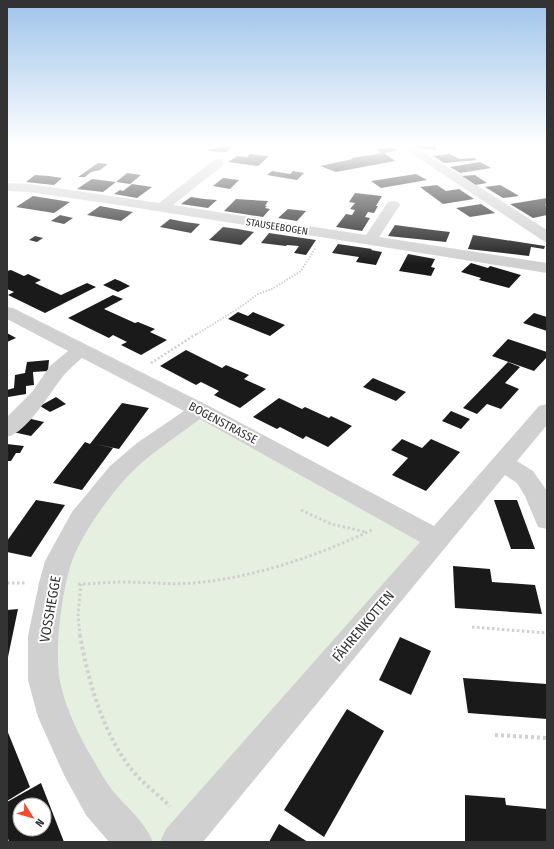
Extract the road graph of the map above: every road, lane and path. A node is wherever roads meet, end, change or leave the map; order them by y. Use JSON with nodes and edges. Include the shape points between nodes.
{"nodes":[{"id":1,"x":191,"y":185,"type":"edge"},
{"id":2,"x":466,"y":185,"type":"edge"},
{"id":3,"x":7,"y":187,"type":"edge"},
{"id":4,"x":394,"y":205,"type":"dead end"},
{"id":5,"x":162,"y":208,"type":"junction"},
{"id":6,"x":326,"y":233,"type":"junction"},
{"id":7,"x":547,"y":237,"type":"edge"},
{"id":8,"x":370,"y":240,"type":"junction"},
{"id":9,"x":547,"y":268,"type":"edge"},
{"id":10,"x":7,"y":312,"type":"edge"},
{"id":11,"x":80,"y":350,"type":"junction"},
{"id":12,"x":131,"y":376,"type":"junction"},
{"id":13,"x":199,"y":410,"type":"junction"},
{"id":14,"x":547,"y":411,"type":"edge"},
{"id":15,"x":7,"y":430,"type":"edge"},
{"id":16,"x":504,"y":463,"type":"junction"},
{"id":17,"x":301,"y":510,"type":"dead end"},
{"id":18,"x":395,"y":517,"type":"junction"},
{"id":19,"x":547,"y":520,"type":"edge"},
{"id":20,"x":366,"y":532,"type":"junction"},
{"id":21,"x":437,"y":539,"type":"junction"},
{"id":22,"x":7,"y":583,"type":"edge"},
{"id":23,"x":53,"y":583,"type":"junction"},
{"id":24,"x":81,"y":584,"type":"junction"},
{"id":25,"x":472,"y":627,"type":"dead end"},
{"id":26,"x":547,"y":633,"type":"edge"},
{"id":27,"x":495,"y":735,"type":"dead end"},
{"id":28,"x":547,"y":738,"type":"edge"},
{"id":29,"x":186,"y":834,"type":"edge"},
{"id":30,"x":134,"y":842,"type":"edge"}],
"edges":[{"from":1,"to":5,"type":"street"},
{"from":2,"to":7,"type":"street"},
{"from":3,"to":5,"type":"street","name":"STAUSEEBOGEN","via":[[30,188]]},
{"from":4,"to":8,"type":"street"},
{"from":5,"to":6,"type":"street","name":"STAUSEEBOGEN"},
{"from":6,"to":8,"type":"street","name":"STAUSEEBOGEN"},
{"from":6,"to":12,"type":"path","via":[[301,271],[272,289],[258,294]]},
{"from":8,"to":9,"type":"street","name":"STAUSEEBOGEN"},
{"from":10,"to":11,"type":"street","name":"BOGENSTRASSE"},
{"from":11,"to":12,"type":"street","name":"BOGENSTRASSE"},
{"from":11,"to":15,"type":"street","via":[[57,370],[39,396]]},
{"from":12,"to":13,"type":"street","name":"BOGENSTRASSE"},
{"from":13,"to":18,"type":"street","name":"BOGENSTRASSE"},
{"from":13,"to":23,"type":"street","name":"VOSSHEGGE","via":[[145,448],[118,472],[81,519],[59,561]]},
{"from":14,"to":16,"type":"street","name":"FÄHRENKOTTEN"},
{"from":16,"to":19,"type":"street","via":[[525,477],[537,495]]},
{"from":16,"to":21,"type":"street","name":"FÄHRENKOTTEN"},
{"from":17,"to":20,"type":"path","via":[[331,524]]},
{"from":18,"to":20,"type":"path"},
{"from":18,"to":21,"type":"street","name":"BOGENSTRASSE"},
{"from":20,"to":24,"type":"path","via":[[327,550],[259,572],[210,581]]},
{"from":21,"to":29,"type":"street","name":"FÄHRENKOTTEN"},
{"from":22,"to":23,"type":"path"},
{"from":23,"to":24,"type":"path"},
{"from":23,"to":30,"type":"street","name":"VOSSHEGGE","via":[[43,636],[44,680],[54,717],[76,763],[99,802]]},
{"from":24,"to":29,"type":"path","via":[[78,614],[84,649],[92,688],[109,734],[128,765],[159,797]]},
{"from":25,"to":26,"type":"path"},
{"from":27,"to":28,"type":"path"}]}
